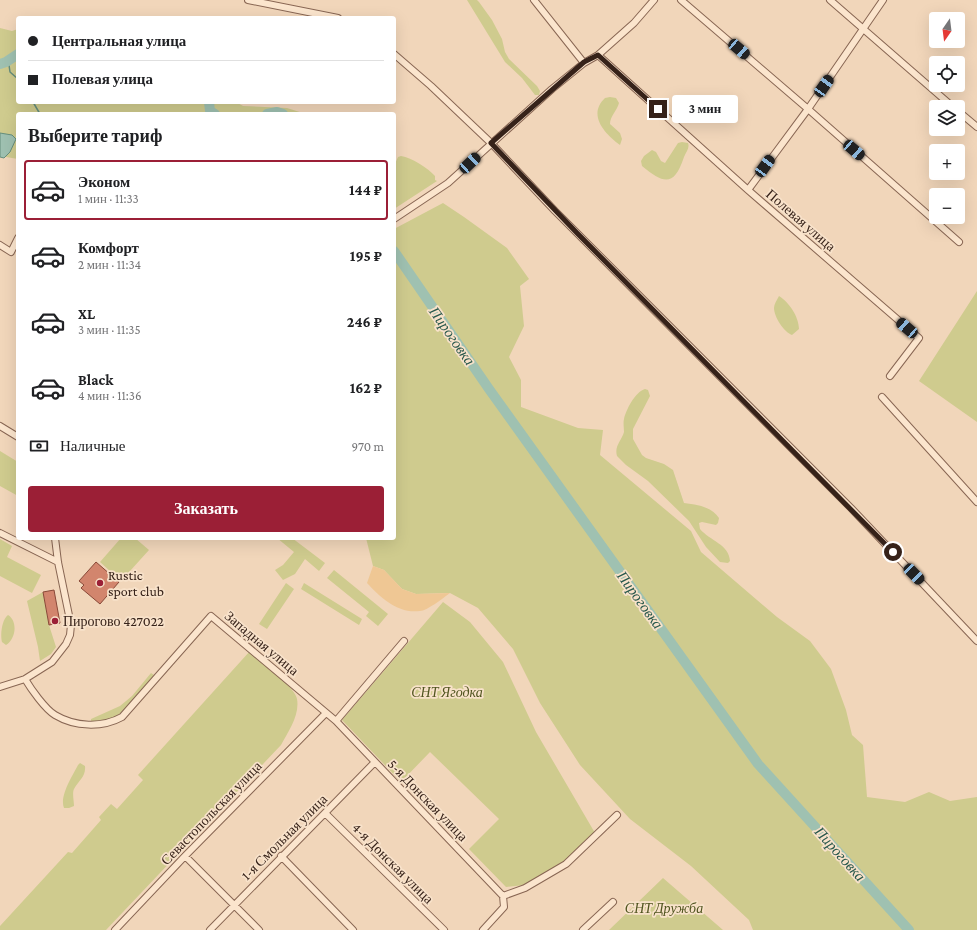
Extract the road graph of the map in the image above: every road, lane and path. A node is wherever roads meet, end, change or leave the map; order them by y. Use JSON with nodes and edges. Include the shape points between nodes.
{"nodes":[{"id":1,"x":248,"y":0,"type":"edge"},
{"id":2,"x":534,"y":0,"type":"edge"},
{"id":3,"x":654,"y":0,"type":"edge"},
{"id":4,"x":681,"y":0,"type":"edge"},
{"id":5,"x":830,"y":0,"type":"edge"},
{"id":6,"x":883,"y":0,"type":"edge"},
{"id":7,"x":328,"y":16,"type":"edge"},
{"id":8,"x":862,"y":30,"type":"junction"},
{"id":9,"x":598,"y":55,"type":"junction"},
{"id":10,"x":396,"y":56,"type":"edge"},
{"id":11,"x":584,"y":62,"type":"junction"},
{"id":12,"x":945,"y":100,"type":"edge"},
{"id":13,"x":808,"y":109,"type":"junction"},
{"id":14,"x":965,"y":117,"type":"edge"},
{"id":15,"x":977,"y":127,"type":"edge"},
{"id":16,"x":491,"y":143,"type":"junction"},
{"id":17,"x":748,"y":190,"type":"junction"},
{"id":18,"x":396,"y":219,"type":"edge"},
{"id":19,"x":16,"y":242,"type":"edge"},
{"id":20,"x":959,"y":242,"type":"dead end"},
{"id":21,"x":0,"y":245,"type":"edge"},
{"id":22,"x":890,"y":376,"type":"dead end"},
{"id":23,"x":882,"y":397,"type":"dead end"},
{"id":24,"x":0,"y":426,"type":"edge"},
{"id":25,"x":16,"y":436,"type":"edge"},
{"id":26,"x":977,"y":502,"type":"edge"},
{"id":27,"x":0,"y":533,"type":"edge"},
{"id":28,"x":55,"y":540,"type":"edge"},
{"id":29,"x":58,"y":562,"type":"junction"},
{"id":30,"x":404,"y":641,"type":"dead end"},
{"id":31,"x":977,"y":641,"type":"edge"},
{"id":32,"x":25,"y":679,"type":"junction"},
{"id":33,"x":0,"y":686,"type":"edge"},
{"id":34,"x":326,"y":713,"type":"junction"},
{"id":35,"x":336,"y":721,"type":"junction"},
{"id":36,"x":375,"y":762,"type":"junction"},
{"id":37,"x":325,"y":813,"type":"junction"},
{"id":38,"x":617,"y":815,"type":"dead end"},
{"id":39,"x":186,"y":856,"type":"junction"},
{"id":40,"x":281,"y":856,"type":"junction"},
{"id":41,"x":503,"y":896,"type":"junction"},
{"id":42,"x":614,"y":902,"type":"dead end"},
{"id":43,"x":234,"y":905,"type":"junction"},
{"id":44,"x":115,"y":930,"type":"edge"},
{"id":45,"x":210,"y":930,"type":"edge"},
{"id":46,"x":259,"y":930,"type":"edge"},
{"id":47,"x":353,"y":930,"type":"edge"},
{"id":48,"x":444,"y":930,"type":"edge"},
{"id":49,"x":483,"y":930,"type":"edge"},
{"id":50,"x":583,"y":930,"type":"edge"}],
"edges":[{"from":1,"to":7,"type":"street"},
{"from":2,"to":11,"type":"street"},
{"from":3,"to":9,"type":"street","via":[[634,23]]},
{"from":4,"to":13,"type":"street"},
{"from":5,"to":8,"type":"street"},
{"from":6,"to":8,"type":"street"},
{"from":8,"to":12,"type":"street"},
{"from":8,"to":13,"type":"street"},
{"from":9,"to":11,"type":"street"},
{"from":9,"to":17,"type":"street","name":"Полевая улица"},
{"from":10,"to":16,"type":"street"},
{"from":11,"to":16,"type":"street"},
{"from":13,"to":17,"type":"street"},
{"from":13,"to":20,"type":"street"},
{"from":14,"to":15,"type":"street"},
{"from":16,"to":18,"type":"street","via":[[448,183]]},
{"from":16,"to":31,"type":"street","via":[[851,508]]},
{"from":17,"to":22,"type":"street","name":"Полевая улица","via":[[918,338]]},
{"from":19,"to":21,"type":"street","via":[[11,252]]},
{"from":23,"to":26,"type":"street"},
{"from":24,"to":25,"type":"street"},
{"from":27,"to":29,"type":"street"},
{"from":28,"to":29,"type":"street"},
{"from":29,"to":32,"type":"street","via":[[71,625],[70,635],[52,662]]},
{"from":30,"to":35,"type":"street"},
{"from":32,"to":33,"type":"street"},
{"from":32,"to":34,"type":"street","name":"Западная улица","via":[[54,715],[67,721],[91,724],[115,721],[122,717],[212,616]]},
{"from":34,"to":35,"type":"street","name":"Западная улица"},
{"from":34,"to":39,"type":"street","name":"Севастопольская улица"},
{"from":35,"to":36,"type":"street","name":"5-я Донская улица"},
{"from":36,"to":37,"type":"street","name":"1-я Смольная улица"},
{"from":36,"to":41,"type":"street","name":"5-я Донская улица"},
{"from":37,"to":40,"type":"street","name":"1-я Смольная улица"},
{"from":37,"to":48,"type":"street","name":"4-я Донская улица"},
{"from":38,"to":41,"type":"street","via":[[566,864],[525,888]]},
{"from":39,"to":43,"type":"street"},
{"from":39,"to":44,"type":"street","name":"Севастопольская улица"},
{"from":40,"to":43,"type":"street","name":"1-я Смольная улица"},
{"from":40,"to":47,"type":"street"},
{"from":41,"to":49,"type":"street","via":[[504,908]]},
{"from":42,"to":50,"type":"street"},
{"from":43,"to":45,"type":"street","name":"1-я Смольная улица"},
{"from":43,"to":46,"type":"street"}]}
